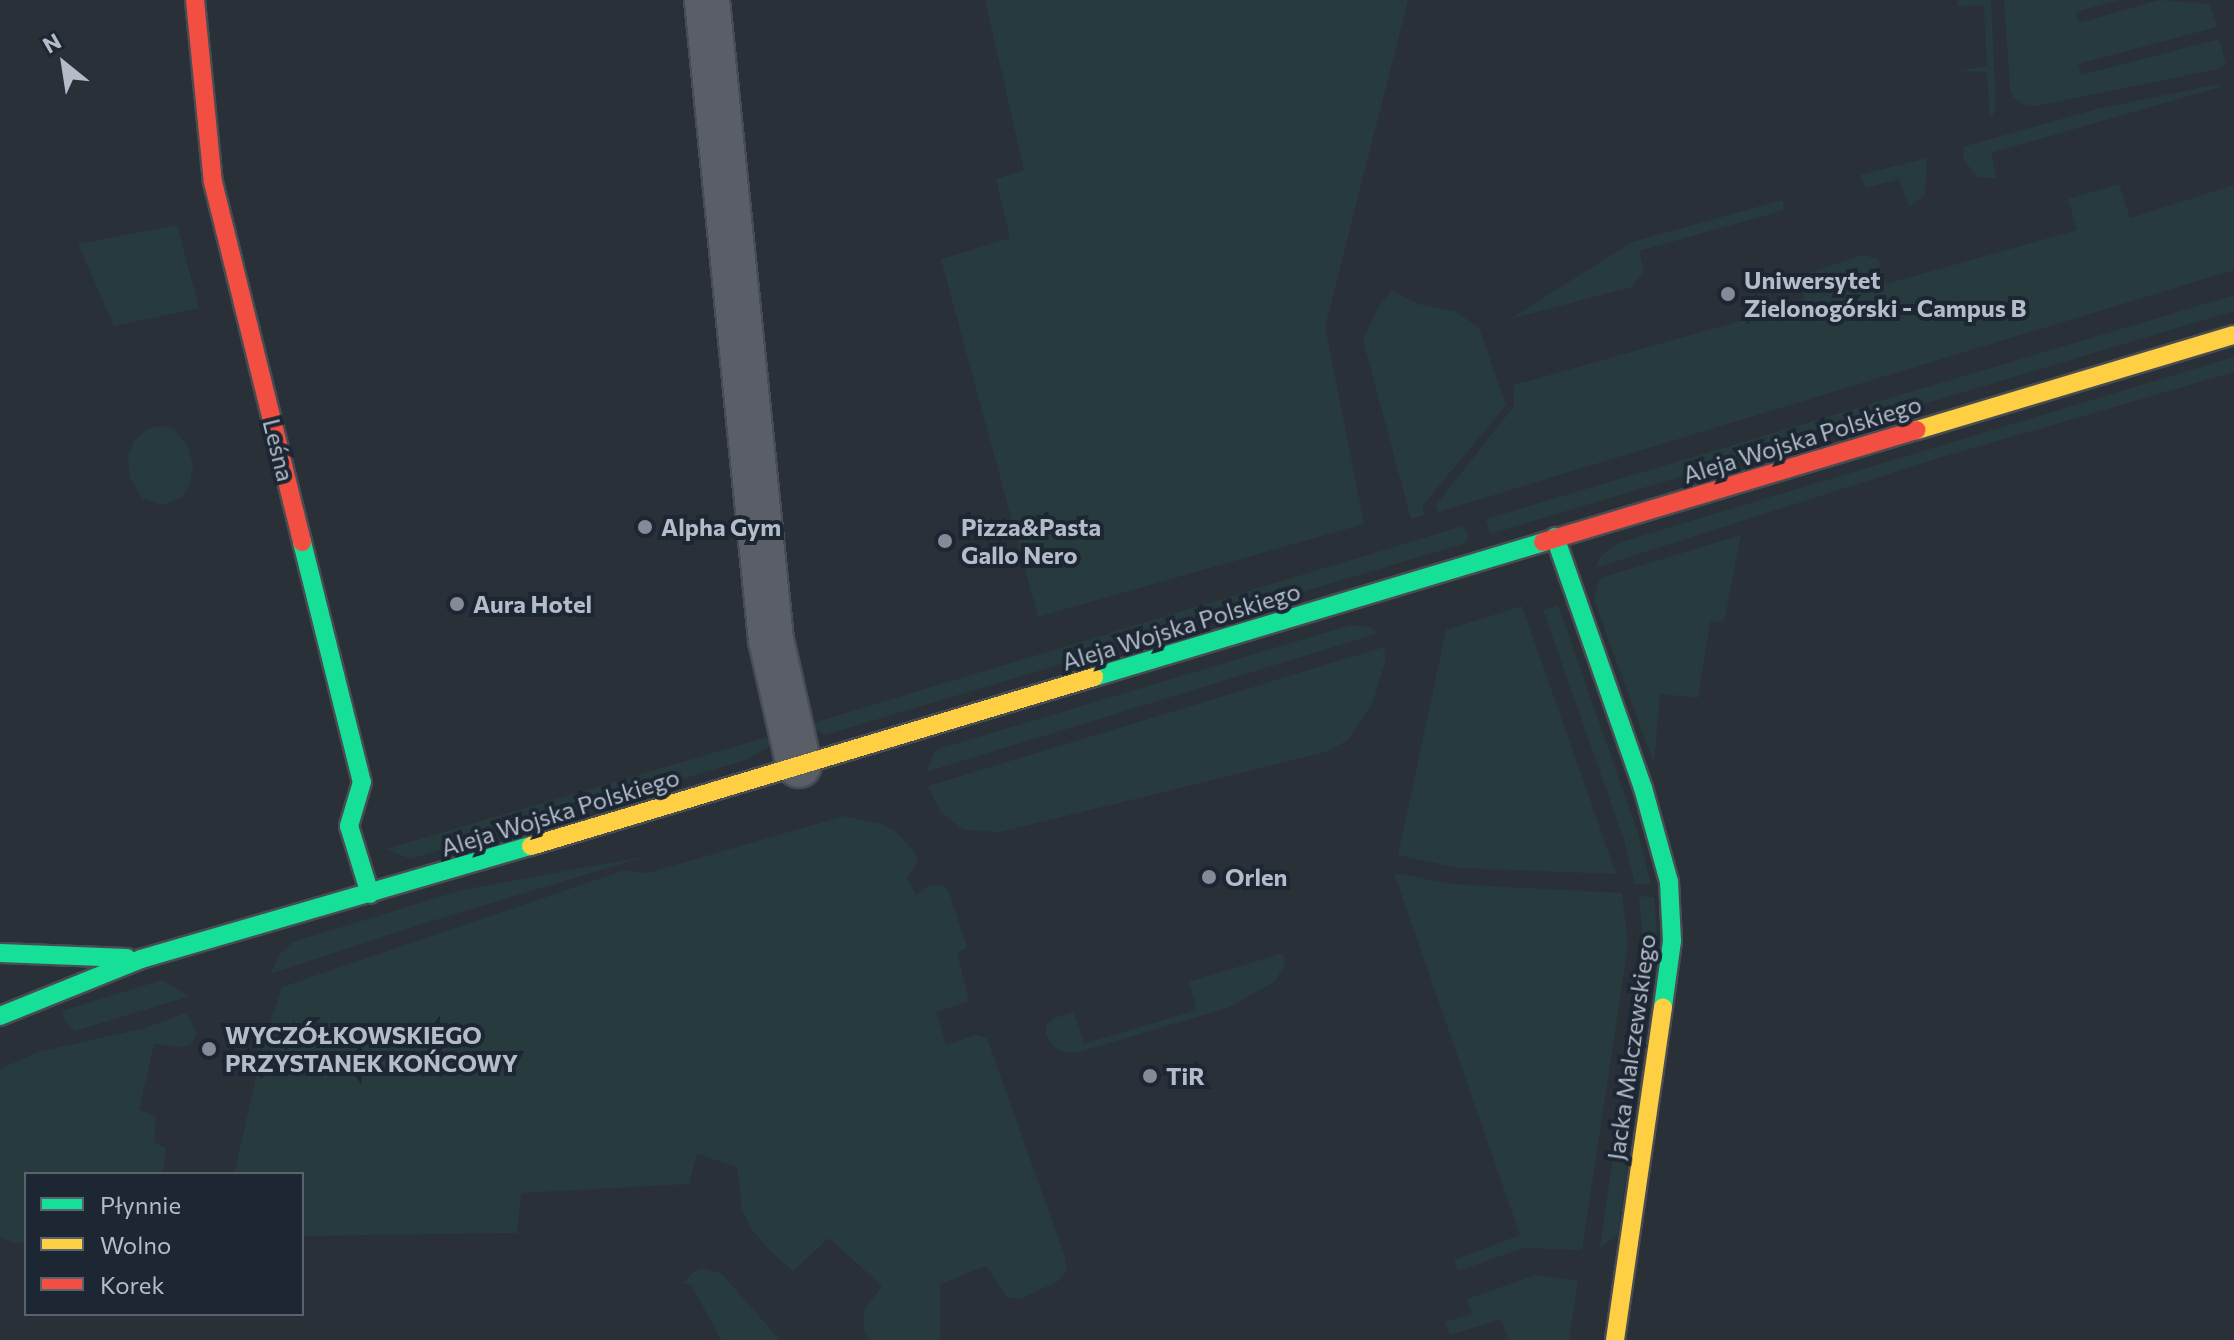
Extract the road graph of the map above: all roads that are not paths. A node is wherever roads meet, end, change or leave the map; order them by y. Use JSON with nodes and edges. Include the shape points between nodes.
{"nodes":[{"id":1,"x":195,"y":0,"type":"edge"},
{"id":2,"x":707,"y":0,"type":"edge"},
{"id":3,"x":2234,"y":335,"type":"edge"},
{"id":4,"x":1555,"y":537,"type":"junction"},
{"id":5,"x":799,"y":765,"type":"junction"},
{"id":6,"x":370,"y":894,"type":"junction"},
{"id":7,"x":0,"y":953,"type":"edge"},
{"id":8,"x":141,"y":959,"type":"junction"},
{"id":9,"x":0,"y":1016,"type":"edge"},
{"id":10,"x":1615,"y":1340,"type":"edge"}],
"edges":[{"from":1,"to":6,"type":"main road","name":"Leśna","via":[[213,182],[362,782],[349,826]]},
{"from":2,"to":5,"type":"street","via":[[771,640]]},
{"from":3,"to":4,"type":"main road","name":"Aleja Wojska Polskiego"},
{"from":4,"to":5,"type":"main road","name":"Aleja Wojska Polskiego"},
{"from":4,"to":10,"type":"main road","name":"Jacka Malczewskiego","via":[[1643,788],[1669,882],[1672,941]]},
{"from":5,"to":6,"type":"main road","name":"Aleja Wojska Polskiego"},
{"from":6,"to":8,"type":"main road","name":"Aleja Wojska Polskiego"},
{"from":7,"to":8,"type":"main road","name":"Aleja Wojska Polskiego"},
{"from":8,"to":9,"type":"main road","name":"Aleja Wojska Polskiego"}]}
